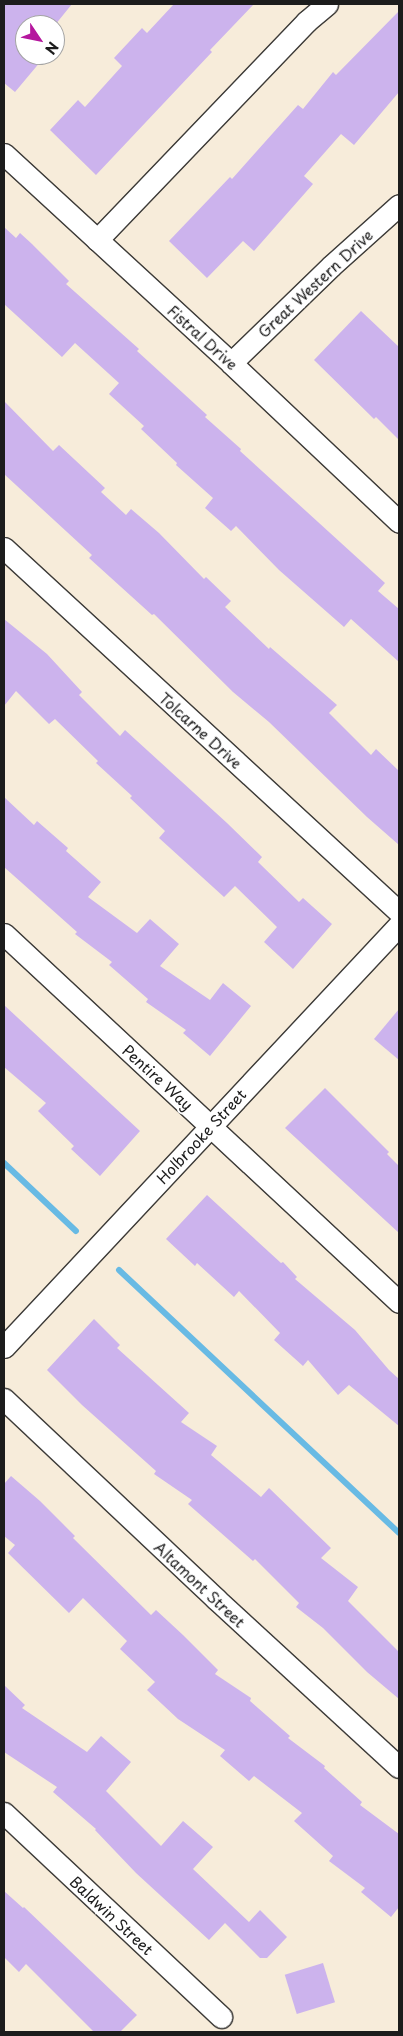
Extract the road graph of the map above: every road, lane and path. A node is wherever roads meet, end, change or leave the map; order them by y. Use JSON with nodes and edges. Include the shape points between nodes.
{"nodes":[{"id":1,"x":327,"y":4,"type":"edge"},
{"id":2,"x":4,"y":154,"type":"edge"},
{"id":3,"x":399,"y":205,"type":"edge"},
{"id":4,"x":97,"y":240,"type":"junction"},
{"id":5,"x":231,"y":362,"type":"junction"},
{"id":6,"x":399,"y":522,"type":"edge"},
{"id":7,"x":4,"y":548,"type":"edge"},
{"id":8,"x":399,"y":912,"type":"edge"},
{"id":9,"x":399,"y":925,"type":"edge"},
{"id":10,"x":4,"y":934,"type":"edge"},
{"id":11,"x":211,"y":1125,"type":"junction"},
{"id":12,"x":399,"y":1302,"type":"edge"},
{"id":13,"x":4,"y":1347,"type":"edge"},
{"id":14,"x":4,"y":1399,"type":"edge"},
{"id":15,"x":399,"y":1767,"type":"edge"},
{"id":16,"x":4,"y":1812,"type":"edge"},
{"id":17,"x":221,"y":2017,"type":"dead end"}],
"edges":[{"from":1,"to":4,"type":"street"},
{"from":2,"to":4,"type":"street","name":"Fistral Drive"},
{"from":3,"to":5,"type":"street","name":"Great Western Drive"},
{"from":4,"to":5,"type":"street","name":"Fistral Drive"},
{"from":5,"to":6,"type":"street","name":"Fistral Drive"},
{"from":7,"to":8,"type":"street","name":"Tolcarne Drive"},
{"from":9,"to":11,"type":"street","name":"Holbrooke Street"},
{"from":10,"to":11,"type":"street","name":"Pentire Way"},
{"from":11,"to":12,"type":"street","name":"Pentire Way"},
{"from":11,"to":13,"type":"street","name":"Holbrooke Street"},
{"from":14,"to":15,"type":"street","name":"Altamont Street"},
{"from":16,"to":17,"type":"street","name":"Baldwin Street"}]}
